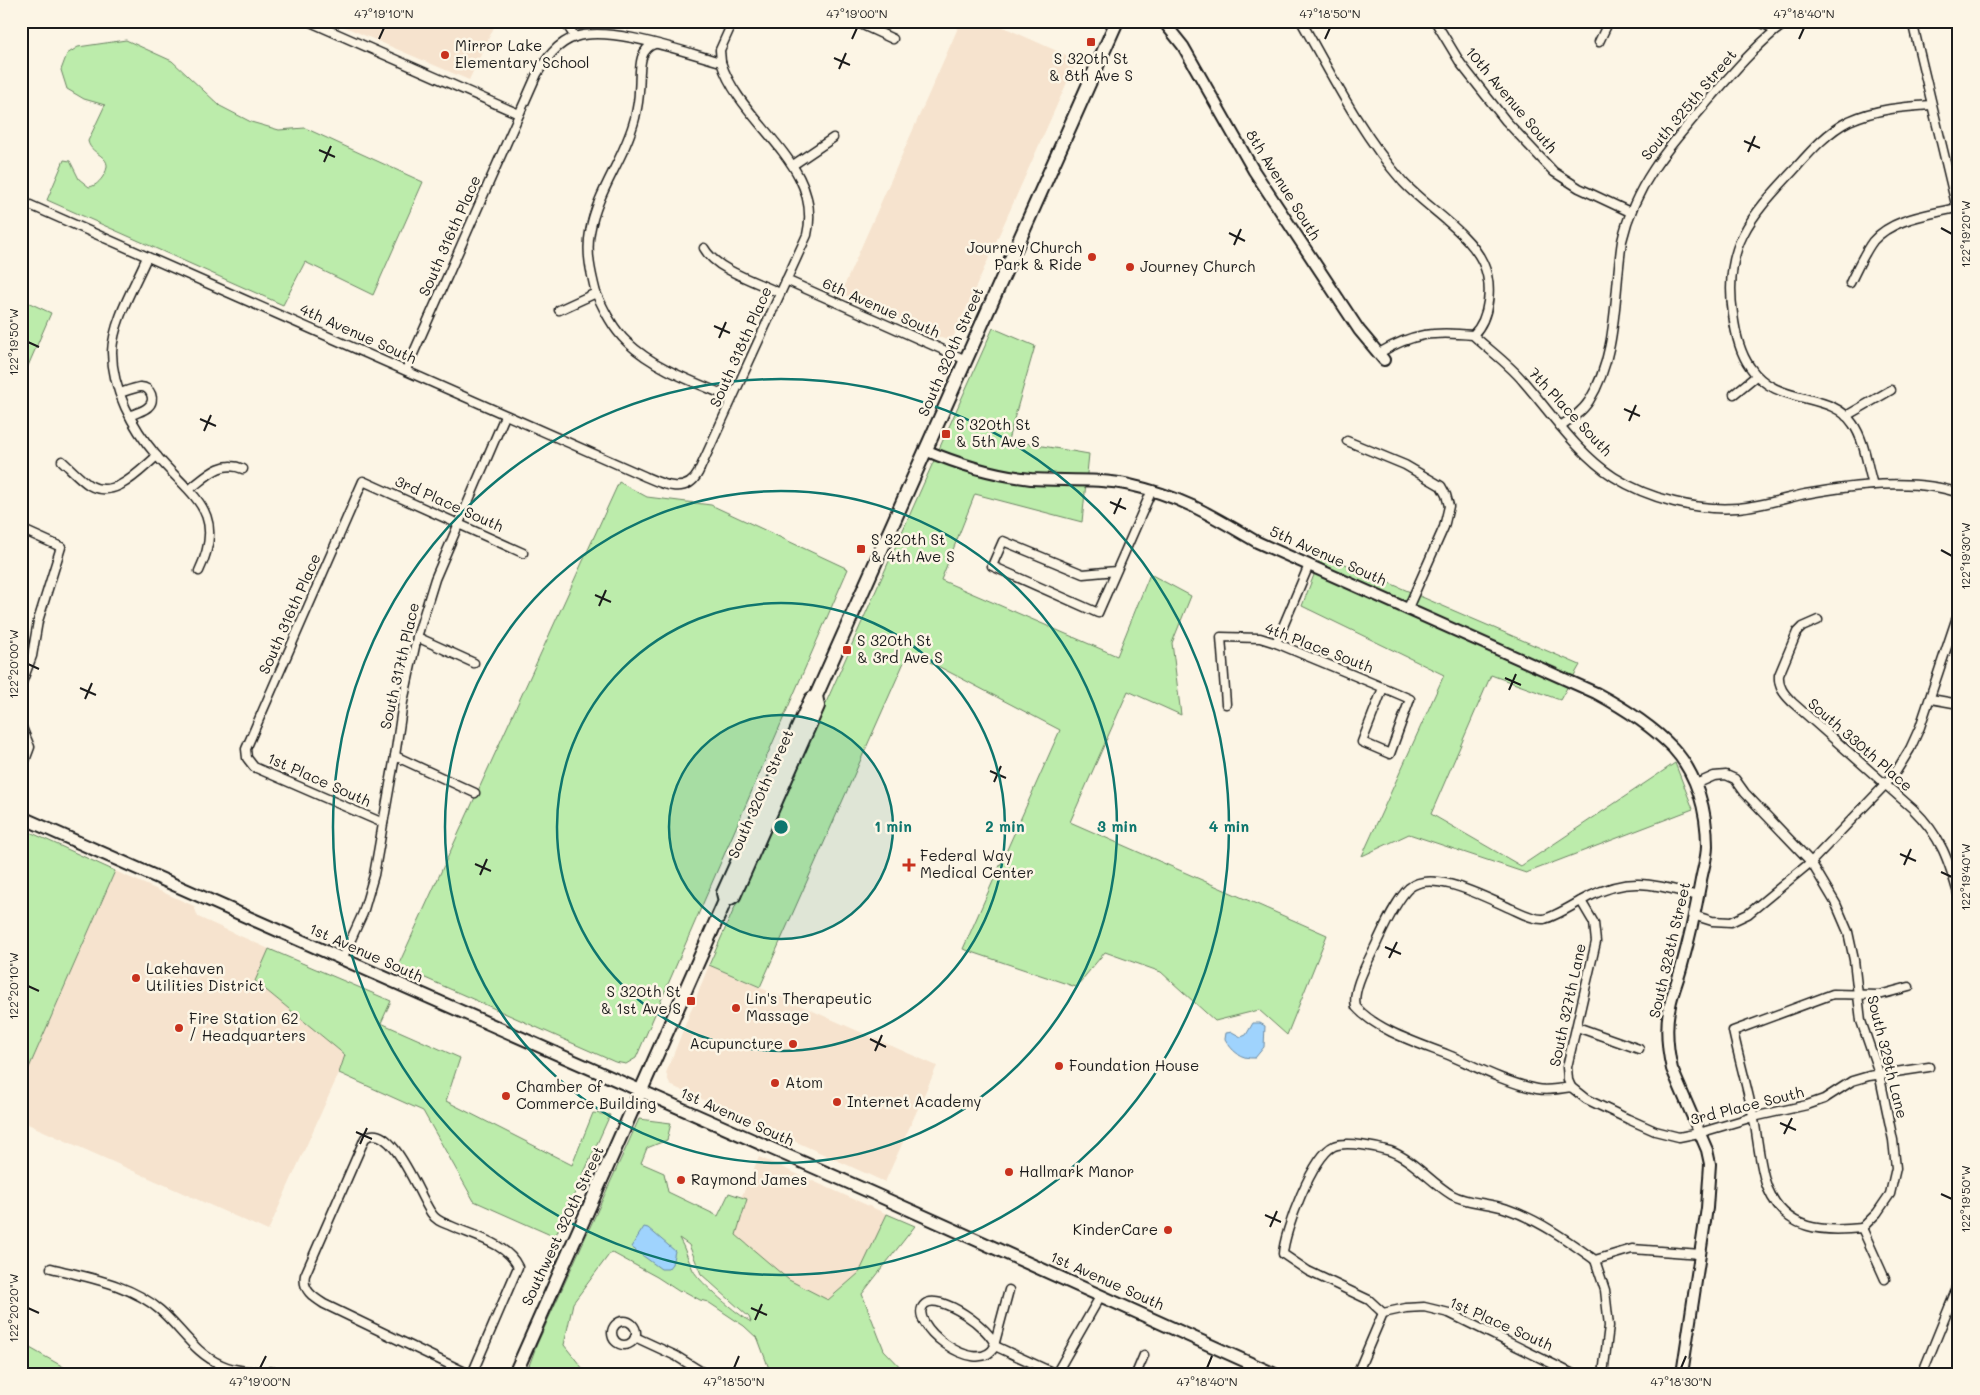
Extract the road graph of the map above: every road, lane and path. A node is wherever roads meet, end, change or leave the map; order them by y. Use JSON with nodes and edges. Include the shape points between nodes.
{"nodes":[{"id":1,"x":308,"y":21,"type":"edge"},
{"id":2,"x":733,"y":21,"type":"edge"},
{"id":3,"x":854,"y":21,"type":"edge"},
{"id":4,"x":1117,"y":21,"type":"edge"},
{"id":5,"x":1163,"y":21,"type":"edge"},
{"id":6,"x":1301,"y":21,"type":"edge"},
{"id":7,"x":1434,"y":21,"type":"edge"},
{"id":8,"x":1609,"y":21,"type":"edge"},
{"id":9,"x":1758,"y":21,"type":"edge"},
{"id":10,"x":1789,"y":21,"type":"edge"},
{"id":11,"x":1912,"y":21,"type":"edge"},
{"id":12,"x":567,"y":25,"type":"dead end"},
{"id":13,"x":1776,"y":30,"type":"junction"},
{"id":14,"x":576,"y":37,"type":"junction"},
{"id":15,"x":893,"y":39,"type":"dead end"},
{"id":16,"x":1599,"y":42,"type":"dead end"},
{"id":17,"x":655,"y":44,"type":"junction"},
{"id":18,"x":721,"y":62,"type":"junction"},
{"id":19,"x":1931,"y":105,"type":"junction"},
{"id":20,"x":519,"y":114,"type":"junction"},
{"id":21,"x":833,"y":138,"type":"dead end"},
{"id":22,"x":793,"y":165,"type":"junction"},
{"id":23,"x":21,"y":201,"type":"edge"},
{"id":24,"x":1956,"y":208,"type":"junction"},
{"id":25,"x":1630,"y":212,"type":"junction"},
{"id":26,"x":1959,"y":217,"type":"edge"},
{"id":27,"x":704,"y":248,"type":"dead end"},
{"id":28,"x":147,"y":257,"type":"junction"},
{"id":29,"x":786,"y":280,"type":"junction"},
{"id":30,"x":1850,"y":283,"type":"dead end"},
{"id":31,"x":596,"y":293,"type":"junction"},
{"id":32,"x":780,"y":293,"type":"junction"},
{"id":33,"x":559,"y":310,"type":"dead end"},
{"id":34,"x":1473,"y":335,"type":"junction"},
{"id":35,"x":1382,"y":356,"type":"joint"},
{"id":36,"x":966,"y":360,"type":"junction"},
{"id":37,"x":406,"y":370,"type":"junction"},
{"id":38,"x":1756,"y":376,"type":"junction"},
{"id":39,"x":1890,"y":390,"type":"dead end"},
{"id":40,"x":120,"y":393,"type":"junction"},
{"id":41,"x":1734,"y":394,"type":"dead end"},
{"id":42,"x":732,"y":398,"type":"junction"},
{"id":43,"x":130,"y":416,"type":"junction"},
{"id":44,"x":506,"y":416,"type":"junction"},
{"id":45,"x":1846,"y":416,"type":"junction"},
{"id":46,"x":1560,"y":426,"type":"junction"},
{"id":47,"x":1347,"y":441,"type":"dead end"},
{"id":48,"x":925,"y":450,"type":"junction"},
{"id":49,"x":157,"y":456,"type":"junction"},
{"id":50,"x":62,"y":461,"type":"dead end"},
{"id":51,"x":243,"y":469,"type":"dead end"},
{"id":52,"x":363,"y":481,"type":"joint"},
{"id":53,"x":1873,"y":485,"type":"junction"},
{"id":54,"x":684,"y":486,"type":"joint"},
{"id":55,"x":190,"y":489,"type":"junction"},
{"id":56,"x":1152,"y":490,"type":"junction"},
{"id":57,"x":1959,"y":493,"type":"edge"},
{"id":58,"x":458,"y":524,"type":"junction"},
{"id":59,"x":21,"y":529,"type":"edge"},
{"id":60,"x":524,"y":553,"type":"dead end"},
{"id":61,"x":1309,"y":565,"type":"junction"},
{"id":62,"x":1116,"y":571,"type":"junction"},
{"id":63,"x":200,"y":572,"type":"dead end"},
{"id":64,"x":1408,"y":608,"type":"junction"},
{"id":65,"x":1959,"y":611,"type":"edge"},
{"id":66,"x":1818,"y":620,"type":"dead end"},
{"id":67,"x":417,"y":637,"type":"junction"},
{"id":68,"x":1276,"y":643,"type":"junction"},
{"id":69,"x":474,"y":663,"type":"dead end"},
{"id":70,"x":21,"y":685,"type":"edge"},
{"id":71,"x":1383,"y":688,"type":"junction"},
{"id":72,"x":1931,"y":699,"type":"junction"},
{"id":73,"x":1226,"y":704,"type":"dead end"},
{"id":74,"x":1959,"y":704,"type":"edge"},
{"id":75,"x":21,"y":725,"type":"edge"},
{"id":76,"x":395,"y":756,"type":"junction"},
{"id":77,"x":247,"y":758,"type":"joint"},
{"id":78,"x":23,"y":764,"type":"edge"},
{"id":79,"x":1688,"y":767,"type":"joint"},
{"id":80,"x":21,"y":778,"type":"edge"},
{"id":81,"x":1696,"y":784,"type":"junction"},
{"id":82,"x":1886,"y":785,"type":"junction"},
{"id":83,"x":476,"y":793,"type":"dead end"},
{"id":84,"x":21,"y":818,"type":"edge"},
{"id":85,"x":383,"y":823,"type":"junction"},
{"id":86,"x":1812,"y":862,"type":"junction"},
{"id":87,"x":1698,"y":896,"type":"junction"},
{"id":88,"x":1959,"y":898,"type":"edge"},
{"id":89,"x":1581,"y":901,"type":"junction"},
{"id":90,"x":1694,"y":915,"type":"junction"},
{"id":91,"x":342,"y":958,"type":"junction"},
{"id":92,"x":1908,"y":987,"type":"dead end"},
{"id":93,"x":1856,"y":995,"type":"junction"},
{"id":94,"x":1578,"y":1028,"type":"junction"},
{"id":95,"x":1639,"y":1049,"type":"dead end"},
{"id":96,"x":1929,"y":1067,"type":"dead end"},
{"id":97,"x":1879,"y":1073,"type":"junction"},
{"id":98,"x":1571,"y":1087,"type":"junction"},
{"id":99,"x":642,"y":1092,"type":"junction"},
{"id":100,"x":1753,"y":1117,"type":"junction"},
{"id":101,"x":1699,"y":1133,"type":"junction"},
{"id":102,"x":1862,"y":1228,"type":"junction"},
{"id":103,"x":1700,"y":1254,"type":"junction"},
{"id":104,"x":1595,"y":1260,"type":"junction"},
{"id":105,"x":51,"y":1268,"type":"dead end"},
{"id":106,"x":1885,"y":1279,"type":"dead end"},
{"id":107,"x":1959,"y":1283,"type":"edge"},
{"id":108,"x":1009,"y":1290,"type":"dead end"},
{"id":109,"x":1101,"y":1295,"type":"junction"},
{"id":110,"x":1383,"y":1313,"type":"junction"},
{"id":111,"x":635,"y":1337,"type":"dead end"},
{"id":112,"x":995,"y":1344,"type":"junction"},
{"id":113,"x":1144,"y":1354,"type":"dead end"},
{"id":114,"x":301,"y":1374,"type":"edge"},
{"id":115,"x":471,"y":1374,"type":"edge"},
{"id":116,"x":515,"y":1374,"type":"edge"},
{"id":117,"x":705,"y":1374,"type":"edge"},
{"id":118,"x":1056,"y":1374,"type":"edge"},
{"id":119,"x":1136,"y":1374,"type":"edge"},
{"id":120,"x":1274,"y":1374,"type":"edge"},
{"id":121,"x":1357,"y":1374,"type":"edge"},
{"id":122,"x":1573,"y":1374,"type":"edge"},
{"id":123,"x":1603,"y":1374,"type":"edge"},
{"id":124,"x":1682,"y":1374,"type":"edge"},
{"id":125,"x":1922,"y":1374,"type":"edge"}],
"edges":[{"from":1,"to":20,"type":"street"},
{"from":2,"to":18,"type":"street","via":[[720,50]]},
{"from":3,"to":15,"type":"street"},
{"from":4,"to":36,"type":"main road","name":"South 320th Street"},
{"from":5,"to":35,"type":"street","name":"8th Avenue South","via":[[1183,46],[1254,171],[1359,330]]},
{"from":6,"to":34,"type":"street","via":[[1376,148],[1404,183],[1456,230],[1482,262],[1488,281],[1487,304],[1482,323]]},
{"from":7,"to":25,"type":"street","name":"10th Avenue South","via":[[1461,64],[1506,121],[1554,172],[1579,188]]},
{"from":8,"to":16,"type":"street"},
{"from":9,"to":13,"type":"street"},
{"from":10,"to":13,"type":"street","name":"South 325th Street"},
{"from":11,"to":19,"type":"street"},
{"from":12,"to":14,"type":"street"},
{"from":13,"to":25,"type":"street","name":"South 325th Street","via":[[1744,61],[1660,158]]},
{"from":14,"to":17,"type":"street","via":[[604,34]]},
{"from":14,"to":20,"type":"street","name":"South 316th Place","via":[[560,46],[545,62]]},
{"from":17,"to":18,"type":"street"},
{"from":17,"to":31,"type":"street","via":[[648,47],[643,55],[632,128],[593,219],[588,248]]},
{"from":18,"to":22,"type":"street","via":[[731,87]]},
{"from":19,"to":24,"type":"street"},
{"from":19,"to":38,"type":"street","via":[[1893,108],[1861,116],[1840,126],[1818,144],[1754,215],[1734,256],[1730,297],[1743,353]]},
{"from":20,"to":37,"type":"street","name":"South 316th Place"},
{"from":21,"to":22,"type":"street"},
{"from":22,"to":29,"type":"street","name":"South 318th Place","via":[[802,181],[810,212],[807,235]]},
{"from":23,"to":28,"type":"street","name":"4th Avenue South"},
{"from":24,"to":26,"type":"street"},
{"from":24,"to":30,"type":"street","via":[[1903,222],[1877,237]]},
{"from":25,"to":46,"type":"street","name":"South 325th Street","via":[[1618,266],[1612,336],[1601,375],[1588,402]]},
{"from":27,"to":32,"type":"street","via":[[719,265]]},
{"from":28,"to":37,"type":"street","name":"4th Avenue South"},
{"from":28,"to":40,"type":"street","via":[[121,315],[113,344],[113,364]]},
{"from":29,"to":32,"type":"street","name":"South 318th Place"},
{"from":29,"to":36,"type":"street","name":"6th Avenue South"},
{"from":31,"to":33,"type":"street"},
{"from":31,"to":42,"type":"street","via":[[614,327],[643,355]]},
{"from":32,"to":42,"type":"street","name":"South 318th Place"},
{"from":34,"to":35,"type":"street","via":[[1412,336]]},
{"from":34,"to":46,"type":"street","name":"7th Place South","via":[[1522,379]]},
{"from":36,"to":48,"type":"main road","name":"South 320th Street"},
{"from":37,"to":44,"type":"street","name":"4th Avenue South"},
{"from":38,"to":41,"type":"street"},
{"from":38,"to":45,"type":"street","via":[[1782,393],[1820,402]]},
{"from":39,"to":45,"type":"street"},
{"from":40,"to":43,"type":"street"},
{"from":40,"to":43,"type":"street","via":[[140,387],[152,395],[152,402],[147,408]]},
{"from":42,"to":54,"type":"street","name":"South 318th Place","via":[[696,477]]},
{"from":43,"to":49,"type":"street"},
{"from":44,"to":54,"type":"street","name":"4th Avenue South","via":[[656,481]]},
{"from":44,"to":58,"type":"street","name":"South 317th Place"},
{"from":45,"to":53,"type":"street","via":[[1858,432]]},
{"from":46,"to":53,"type":"street","name":"7th Place South","via":[[1586,454],[1615,477],[1677,502],[1738,508],[1805,494]]},
{"from":47,"to":64,"type":"street","via":[[1405,465],[1440,486],[1446,495],[1449,506],[1444,526]]},
{"from":48,"to":56,"type":"street","name":"5th Avenue South","via":[[959,464],[1000,475],[1128,484]]},
{"from":48,"to":99,"type":"main road","name":"South 320th Street","via":[[816,696],[818,706],[734,896],[725,901]]},
{"from":49,"to":50,"type":"street","via":[[122,484],[109,490],[90,485]]},
{"from":49,"to":55,"type":"street"},
{"from":51,"to":55,"type":"street","via":[[223,466]]},
{"from":52,"to":58,"type":"street","name":"3rd Place South"},
{"from":52,"to":77,"type":"street","name":"South 316th Place","via":[[246,749]]},
{"from":53,"to":57,"type":"street","name":"7th Place South","via":[[1927,486]]},
{"from":55,"to":63,"type":"street","via":[[202,506],[208,524],[209,544]]},
{"from":56,"to":61,"type":"street","name":"5th Avenue South","via":[[1208,512],[1257,542]]},
{"from":56,"to":62,"type":"street"},
{"from":58,"to":60,"type":"street","name":"3rd Place South"},
{"from":58,"to":67,"type":"street","name":"South 317th Place","via":[[435,579]]},
{"from":59,"to":70,"type":"street","via":[[62,547]]},
{"from":61,"to":64,"type":"street","name":"5th Avenue South"},
{"from":61,"to":68,"type":"street"},
{"from":62,"to":62,"type":"street","via":[[1098,613],[992,566],[1003,541],[1083,574]]},
{"from":64,"to":79,"type":"street","name":"5th Avenue South","via":[[1571,681],[1625,709],[1661,736]]},
{"from":65,"to":72,"type":"street"},
{"from":66,"to":82,"type":"street","name":"South 330th Place","via":[[1802,626],[1797,632],[1779,675],[1779,685],[1792,702]]},
{"from":67,"to":69,"type":"street"},
{"from":67,"to":76,"type":"street","name":"South 317th Place"},
{"from":68,"to":71,"type":"street","name":"4th Place South"},
{"from":68,"to":73,"type":"street","name":"4th Place South","via":[[1260,638],[1221,637]]},
{"from":71,"to":71,"type":"street","name":"4th Place South","via":[[1410,699],[1390,754],[1362,742]]},
{"from":72,"to":74,"type":"street"},
{"from":72,"to":82,"type":"street","via":[[1910,749]]},
{"from":75,"to":78,"type":"street","via":[[30,747]]},
{"from":76,"to":83,"type":"street"},
{"from":76,"to":85,"type":"street","name":"South 317th Place"},
{"from":77,"to":85,"type":"street","name":"1st Place South","via":[[254,766]]},
{"from":78,"to":80,"type":"street"},
{"from":79,"to":81,"type":"street","name":"South 328th Street"},
{"from":81,"to":86,"type":"street","name":"South 329th Lane","via":[[1714,776],[1726,775],[1735,779]]},
{"from":81,"to":87,"type":"street","name":"South 328th Street","via":[[1707,848]]},
{"from":82,"to":86,"type":"street"},
{"from":82,"to":88,"type":"street","name":"South 330th Place","via":[[1920,816],[1936,836],[1950,866]]},
{"from":84,"to":91,"type":"main road","name":"1st Avenue South"},
{"from":85,"to":91,"type":"street","name":"South 317th Place","via":[[374,875]]},
{"from":86,"to":90,"type":"street","via":[[1741,919],[1722,922]]},
{"from":86,"to":93,"type":"street","name":"South 329th Lane","via":[[1848,932]]},
{"from":87,"to":89,"type":"street","via":[[1630,883],[1607,888]]},
{"from":87,"to":90,"type":"street","name":"South 328th Street"},
{"from":89,"to":94,"type":"street","name":"South 327th Lane","via":[[1594,923],[1596,942]]},
{"from":89,"to":98,"type":"street","via":[[1546,918],[1538,918],[1443,883],[1427,881],[1414,884],[1384,927],[1356,992],[1356,1007],[1383,1027],[1515,1082],[1548,1090]]},
{"from":90,"to":101,"type":"street","name":"South 328th Street","via":[[1671,1002],[1668,1040],[1672,1069]]},
{"from":91,"to":99,"type":"main road","name":"1st Avenue South"},
{"from":92,"to":93,"type":"street","via":[[1879,995]]},
{"from":93,"to":97,"type":"street","name":"South 329th Lane","via":[[1861,1021]]},
{"from":93,"to":100,"type":"street","via":[[1833,994],[1733,1031]]},
{"from":94,"to":95,"type":"street"},
{"from":94,"to":98,"type":"street","name":"South 327th Lane","via":[[1567,1068]]},
{"from":96,"to":97,"type":"street","name":"3rd Place South"},
{"from":97,"to":100,"type":"street","name":"3rd Place South","via":[[1852,1081],[1808,1105]]},
{"from":97,"to":102,"type":"street","name":"South 329th Lane","via":[[1896,1168],[1890,1194]]},
{"from":98,"to":101,"type":"street","name":"3rd Place South","via":[[1594,1104],[1655,1131],[1679,1137]]},
{"from":99,"to":109,"type":"main road","name":"1st Avenue South"},
{"from":99,"to":116,"type":"main road","name":"Southwest 320th Street"},
{"from":100,"to":101,"type":"street","name":"3rd Place South"},
{"from":100,"to":102,"type":"street","via":[[1767,1188],[1776,1204],[1806,1227],[1829,1230]]},
{"from":101,"to":103,"type":"street","name":"South 328th Street","via":[[1709,1157],[1710,1177]]},
{"from":102,"to":106,"type":"street"},
{"from":103,"to":104,"type":"street","via":[[1632,1249]]},
{"from":103,"to":124,"type":"street","name":"South 328th Street"},
{"from":104,"to":110,"type":"street","via":[[1553,1230],[1506,1208],[1451,1195],[1391,1152],[1334,1146],[1310,1174],[1283,1254],[1308,1271],[1369,1300]]},
{"from":104,"to":123,"type":"street","via":[[1605,1290],[1608,1326]]},
{"from":105,"to":114,"type":"street","via":[[118,1286],[140,1296],[161,1311],[203,1354],[223,1366],[246,1372]]},
{"from":107,"to":125,"type":"street"},
{"from":108,"to":112,"type":"street"},
{"from":109,"to":118,"type":"street"},
{"from":109,"to":120,"type":"main road","name":"1st Avenue South"},
{"from":110,"to":121,"type":"street"},
{"from":110,"to":122,"type":"street","name":"1st Place South","via":[[1424,1307],[1449,1313]]},
{"from":111,"to":117,"type":"street"},
{"from":112,"to":112,"type":"street","via":[[990,1352],[978,1355],[953,1350],[924,1323],[920,1314],[922,1307],[936,1302],[954,1308],[979,1324]]},
{"from":112,"to":118,"type":"street"},
{"from":113,"to":119,"type":"street"},
{"from":115,"to":115,"type":"street","via":[[518,1267],[510,1254],[434,1217],[387,1140],[373,1134],[365,1138],[308,1267],[304,1284],[318,1300]]}]}
